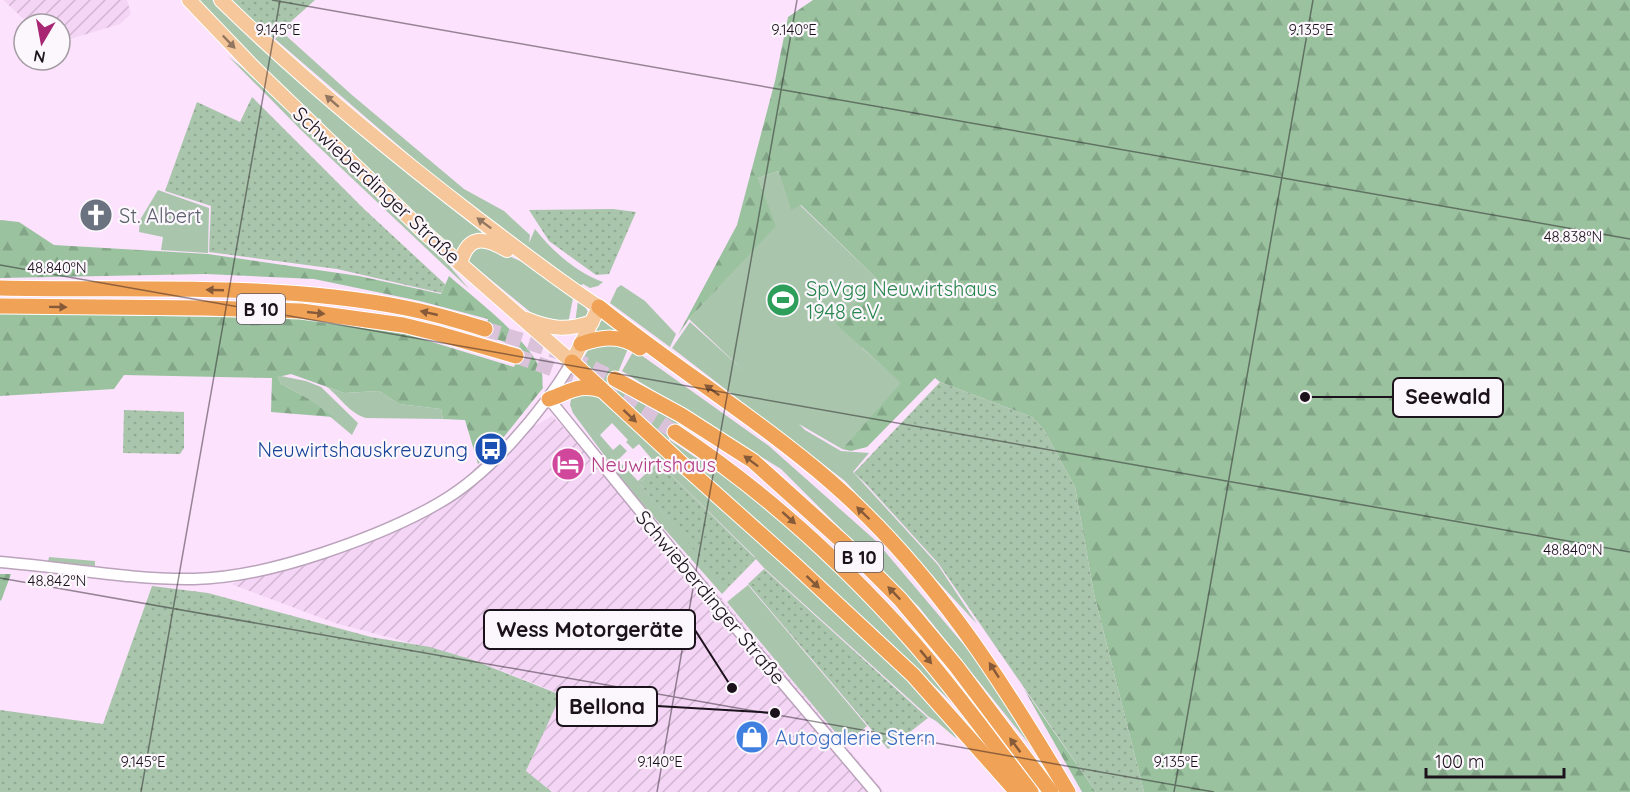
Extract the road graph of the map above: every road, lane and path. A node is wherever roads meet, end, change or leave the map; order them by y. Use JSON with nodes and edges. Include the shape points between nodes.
{"nodes":[{"id":1,"x":189,"y":0,"type":"edge"},
{"id":2,"x":221,"y":0,"type":"edge"},
{"id":3,"x":460,"y":264,"type":"junction"},
{"id":4,"x":542,"y":267,"type":"junction"},
{"id":5,"x":0,"y":288,"type":"edge"},
{"id":6,"x":0,"y":306,"type":"edge"},
{"id":7,"x":599,"y":307,"type":"junction"},
{"id":8,"x":516,"y":314,"type":"junction"},
{"id":9,"x":592,"y":322,"type":"junction"},
{"id":10,"x":485,"y":329,"type":"tunnel mouth"},
{"id":11,"x":581,"y":344,"type":"junction"},
{"id":12,"x":516,"y":356,"type":"tunnel mouth"},
{"id":13,"x":669,"y":359,"type":"junction"},
{"id":14,"x":572,"y":362,"type":"junction"},
{"id":15,"x":615,"y":379,"type":"tunnel mouth"},
{"id":16,"x":602,"y":390,"type":"junction"},
{"id":17,"x":549,"y":399,"type":"junction"},
{"id":18,"x":675,"y":432,"type":"tunnel mouth"},
{"id":19,"x":0,"y":562,"type":"edge"},
{"id":20,"x":875,"y":792,"type":"edge"},
{"id":21,"x":1017,"y":792,"type":"edge"},
{"id":22,"x":1031,"y":792,"type":"edge"},
{"id":23,"x":1051,"y":792,"type":"edge"},
{"id":24,"x":1068,"y":792,"type":"edge"}],
"edges":[{"from":1,"to":3,"type":"main road","name":"Schwieberdinger Straße","one_way":true,"via":[[260,74]]},
{"from":4,"to":2,"type":"main road","name":"Schwieberdinger Straße","one_way":true,"via":[[398,158]]},
{"from":3,"to":4,"type":"main road","via":[[468,246],[479,240],[494,243]]},
{"from":3,"to":8,"type":"main road","name":"Schwieberdinger Straße"},
{"from":4,"to":7,"type":"main road","name":"Schwieberdinger Straße"},
{"from":10,"to":5,"type":"highway","number":"B 10","one_way":true,"via":[[406,308],[302,294]]},
{"from":6,"to":12,"type":"highway","number":"B 10","one_way":true,"via":[[301,311],[403,326]]},
{"from":7,"to":9,"type":"main road"},
{"from":7,"to":13,"type":"highway","number":"B 10"},
{"from":8,"to":9,"type":"main road","via":[[561,329]]},
{"from":8,"to":14,"type":"main road","name":"Schwieberdinger Straße"},
{"from":9,"to":11,"type":"main road"},
{"from":11,"to":13,"type":"highway","number":"B 10","via":[[604,337],[616,338],[636,345],[654,358]]},
{"from":11,"to":14,"type":"main road"},
{"from":24,"to":13,"type":"highway","number":"B 10","one_way":true,"via":[[988,662],[904,555],[833,484],[758,423]]},
{"from":14,"to":16,"type":"highway","number":"B 10"},
{"from":14,"to":17,"type":"street"},
{"from":23,"to":15,"type":"highway","number":"B 10","one_way":true,"via":[[900,598],[844,543],[753,461]]},
{"from":16,"to":17,"type":"highway","via":[[580,387]]},
{"from":16,"to":21,"type":"highway","number":"B 10","one_way":true,"via":[[913,675]]},
{"from":17,"to":19,"type":"street","via":[[502,453],[441,502],[348,544],[294,562],[235,576],[165,579]]},
{"from":17,"to":20,"type":"street","name":"Schwieberdinger Straße"},
{"from":18,"to":22,"type":"highway","number":"B 10","one_way":true,"via":[[765,497],[871,598],[929,661]]}]}
